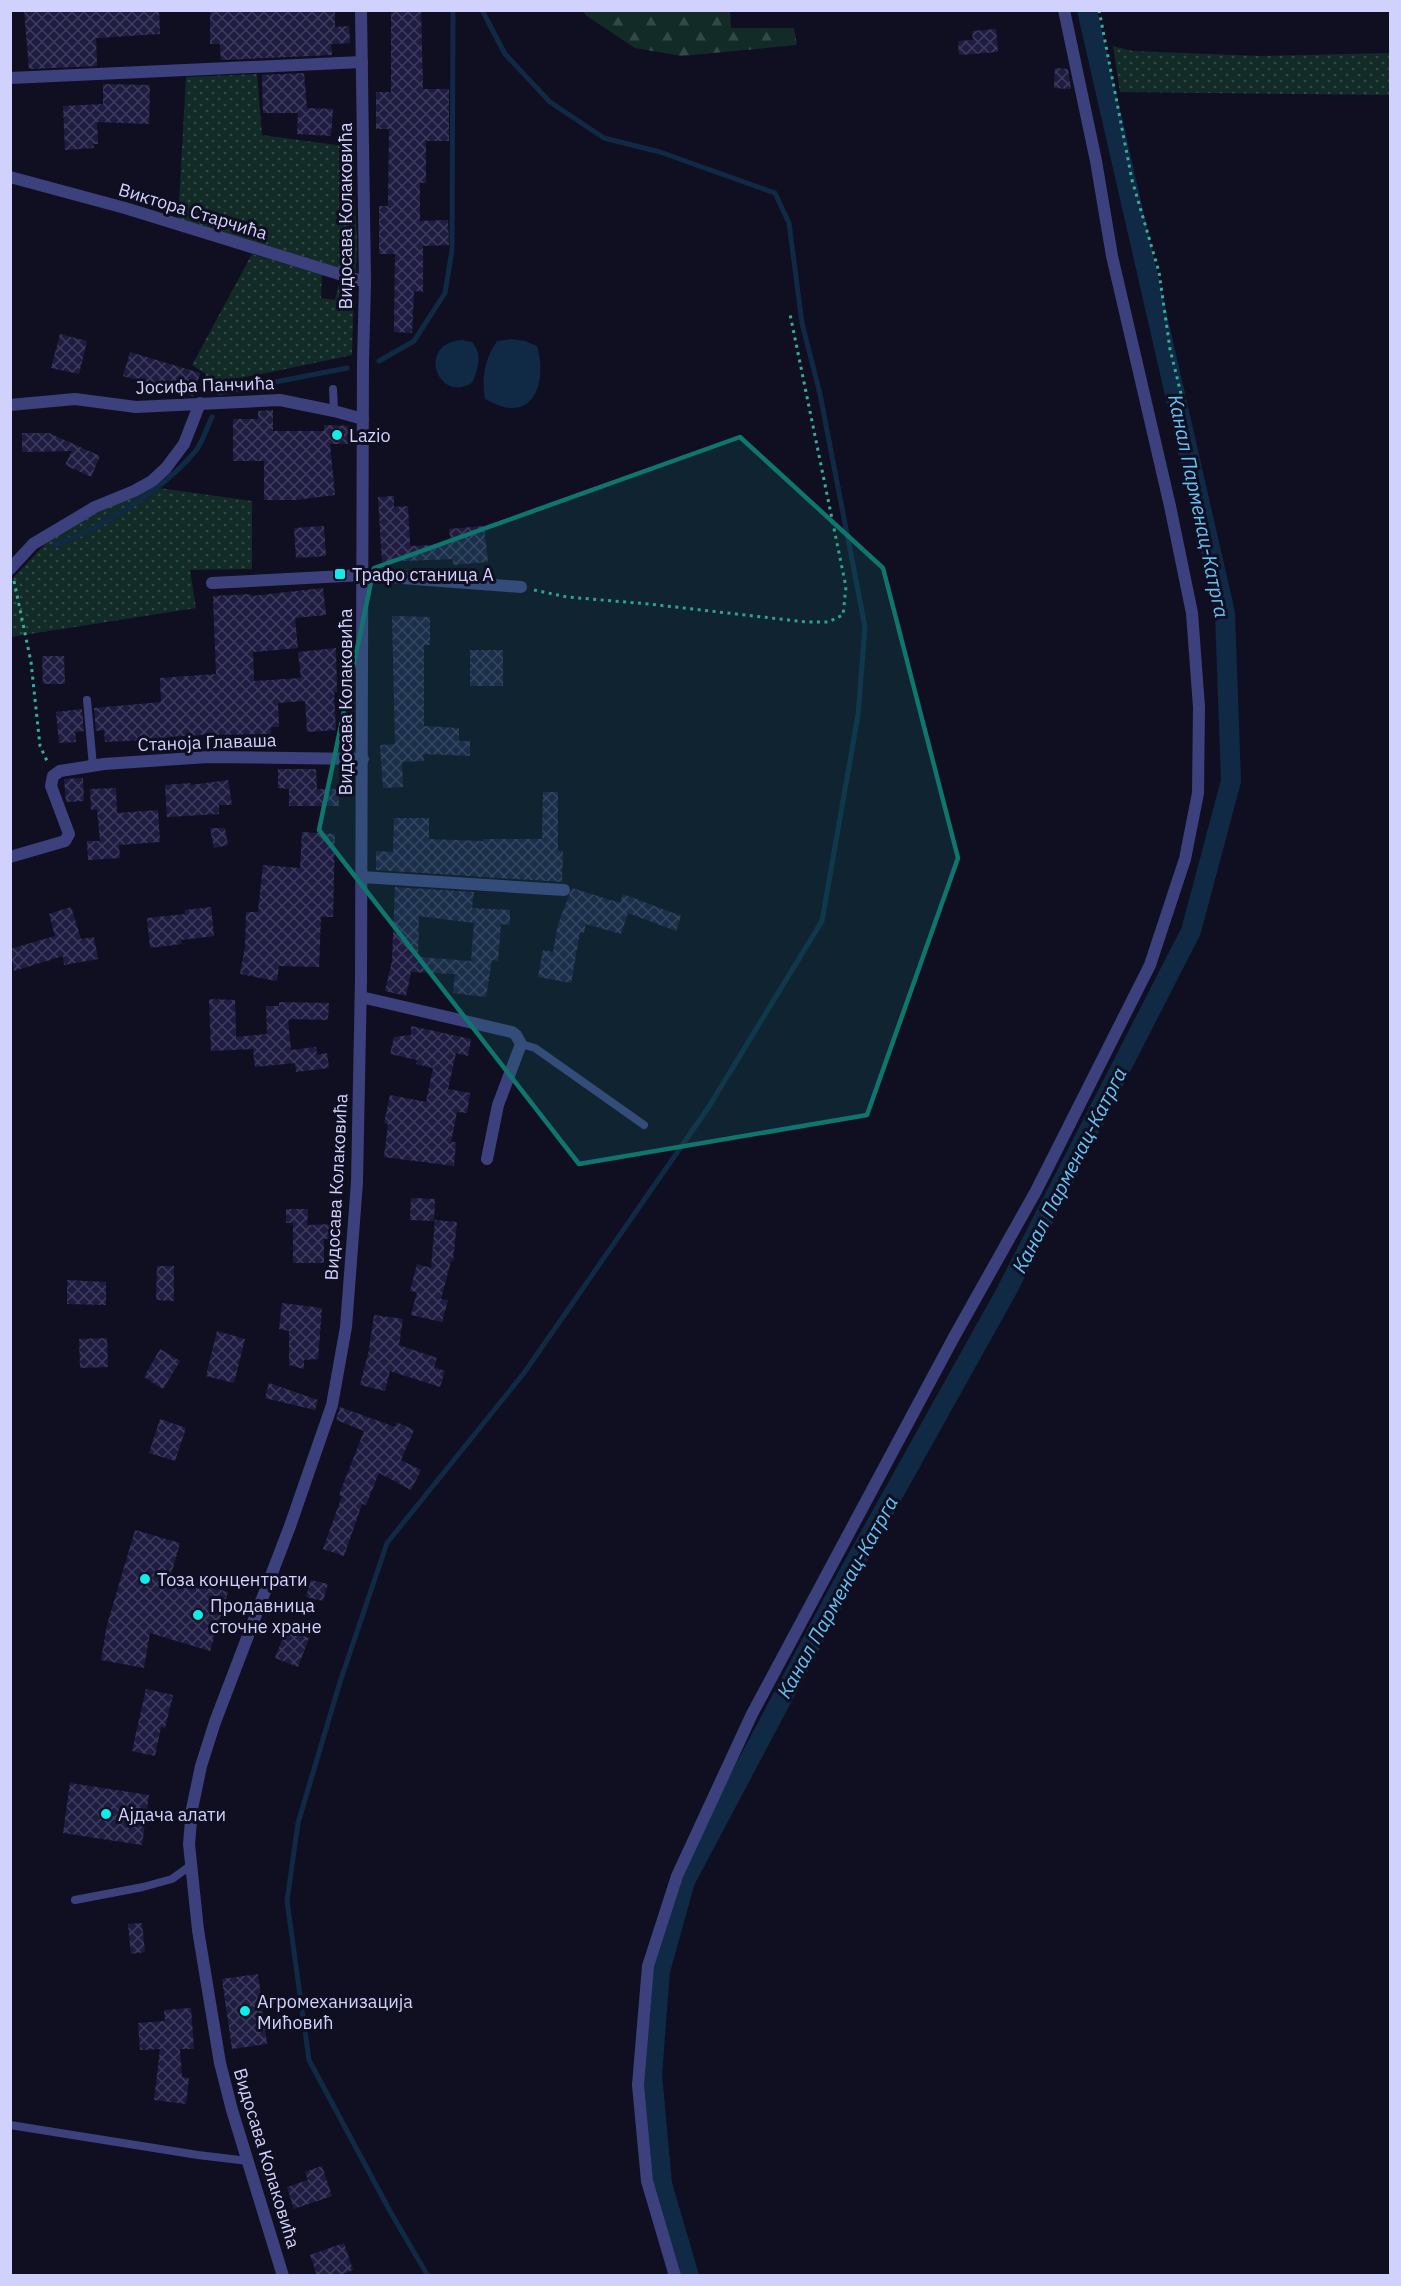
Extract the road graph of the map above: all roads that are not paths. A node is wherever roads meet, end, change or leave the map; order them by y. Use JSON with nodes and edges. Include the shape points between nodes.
{"nodes":[{"id":1,"x":361,"y":10,"type":"edge"},
{"id":2,"x":1064,"y":10,"type":"edge"},
{"id":3,"x":362,"y":62,"type":"junction"},
{"id":4,"x":10,"y":78,"type":"edge"},
{"id":5,"x":10,"y":177,"type":"edge"},
{"id":6,"x":365,"y":282,"type":"junction"},
{"id":7,"x":333,"y":389,"type":"dead end"},
{"id":8,"x":200,"y":403,"type":"junction"},
{"id":9,"x":10,"y":405,"type":"edge"},
{"id":10,"x":334,"y":411,"type":"junction"},
{"id":11,"x":363,"y":419,"type":"junction"},
{"id":12,"x":11,"y":569,"type":"edge"},
{"id":13,"x":363,"y":575,"type":"junction"},
{"id":14,"x":212,"y":583,"type":"dead end"},
{"id":15,"x":521,"y":587,"type":"road end"},
{"id":16,"x":87,"y":700,"type":"dead end"},
{"id":17,"x":363,"y":759,"type":"junction"},
{"id":18,"x":93,"y":766,"type":"junction"},
{"id":19,"x":10,"y":857,"type":"edge"},
{"id":20,"x":362,"y":877,"type":"junction"},
{"id":21,"x":564,"y":890,"type":"dead end"},
{"id":22,"x":361,"y":997,"type":"junction"},
{"id":23,"x":520,"y":1044,"type":"junction"},
{"id":24,"x":644,"y":1125,"type":"dead end"},
{"id":25,"x":487,"y":1159,"type":"dead end"},
{"id":26,"x":190,"y":1866,"type":"junction"},
{"id":27,"x":75,"y":1900,"type":"dead end"},
{"id":28,"x":10,"y":2125,"type":"edge"},
{"id":29,"x":248,"y":2161,"type":"junction"},
{"id":30,"x":283,"y":2276,"type":"edge"},
{"id":31,"x":675,"y":2276,"type":"edge"}],
"edges":[{"from":1,"to":3,"type":"street","name":"Видосава Колаковића"},
{"from":2,"to":31,"type":"street","via":[[1112,256],[1192,613],[1199,707],[1198,793],[1185,859],[1150,964],[1036,1191],[752,1714],[677,1876],[648,1966],[638,2085],[647,2181]]},
{"from":3,"to":4,"type":"street"},
{"from":3,"to":6,"type":"street","name":"Видосава Колаковића"},
{"from":5,"to":6,"type":"street","name":"Виктора Старчића"},
{"from":6,"to":11,"type":"street","name":"Видосава Колаковића"},
{"from":7,"to":10,"type":"lane"},
{"from":8,"to":9,"type":"street","name":"Јосифа Панчића","via":[[136,407],[75,399]]},
{"from":8,"to":10,"type":"street","name":"Јосифа Панчића","via":[[280,400]]},
{"from":8,"to":12,"type":"street","via":[[177,456],[152,481],[95,507],[33,544]]},
{"from":10,"to":11,"type":"street","name":"Јосифа Панчића"},
{"from":11,"to":13,"type":"street","name":"Видосава Колаковића"},
{"from":13,"to":14,"type":"street"},
{"from":13,"to":15,"type":"street"},
{"from":13,"to":17,"type":"street","name":"Видосава Колаковића"},
{"from":16,"to":18,"type":"lane"},
{"from":17,"to":18,"type":"street","name":"Станоја Главаша","via":[[208,757]]},
{"from":17,"to":20,"type":"street","name":"Видосава Колаковића"},
{"from":18,"to":19,"type":"street","name":"Станоја Главаша","via":[[60,771],[53,776],[51,786],[69,834],[65,841]]},
{"from":20,"to":21,"type":"street"},
{"from":20,"to":22,"type":"street","name":"Видосава Колаковића"},
{"from":22,"to":23,"type":"street","via":[[512,1032]]},
{"from":22,"to":26,"type":"street","name":"Видосава Колаковића","via":[[354,1237],[343,1357],[310,1470],[201,1766],[189,1828]]},
{"from":23,"to":24,"type":"lane","via":[[535,1048]]},
{"from":23,"to":25,"type":"street","via":[[498,1105]]},
{"from":26,"to":27,"type":"lane","via":[[172,1879]]},
{"from":26,"to":29,"type":"street","name":"Видосава Колаковића","via":[[220,2063]]},
{"from":28,"to":29,"type":"lane"},
{"from":29,"to":30,"type":"street","name":"Видосава Колаковића"}]}
